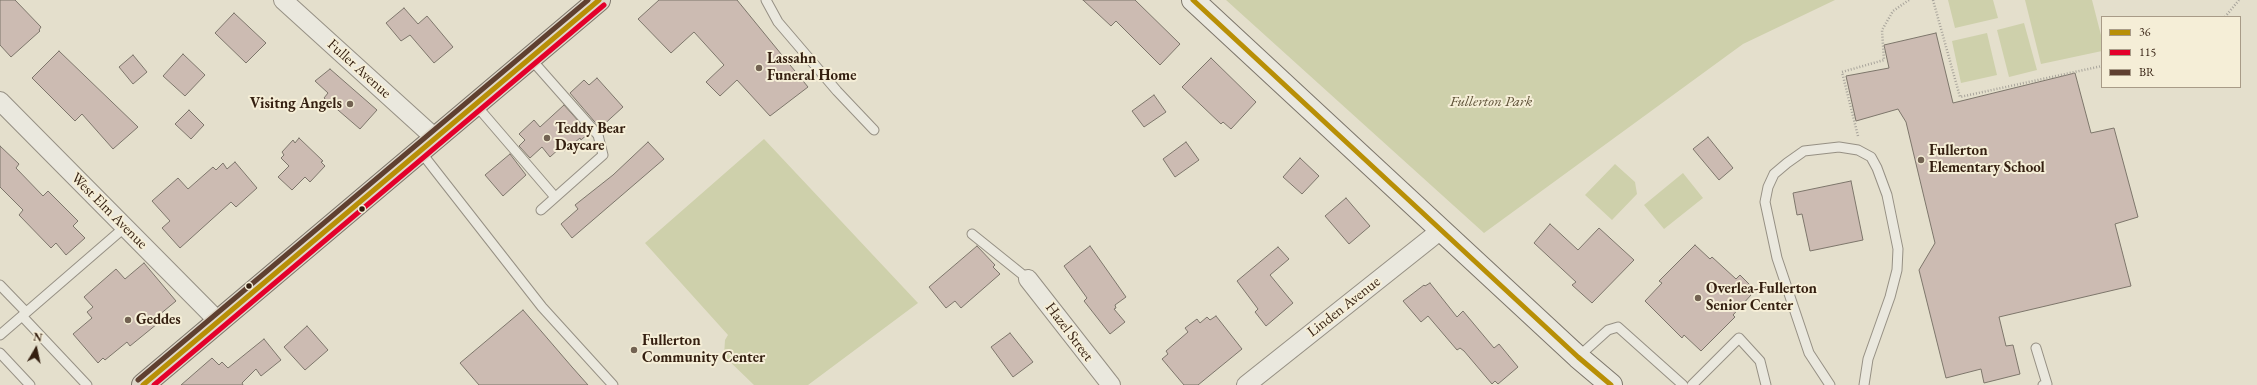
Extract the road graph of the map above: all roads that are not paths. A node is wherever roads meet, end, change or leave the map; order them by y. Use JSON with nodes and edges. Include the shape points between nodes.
{"nodes":[{"id":1,"x":283,"y":0,"type":"edge"},
{"id":2,"x":599,"y":0,"type":"edge"},
{"id":3,"x":766,"y":0,"type":"edge"},
{"id":4,"x":1193,"y":0,"type":"edge"},
{"id":5,"x":530,"y":58,"type":"junction"},
{"id":6,"x":0,"y":101,"type":"edge"},
{"id":7,"x":476,"y":104,"type":"junction"},
{"id":8,"x":874,"y":130,"type":"dead end"},
{"id":9,"x":428,"y":145,"type":"junction"},
{"id":10,"x":555,"y":196,"type":"junction"},
{"id":11,"x":541,"y":210,"type":"dead end"},
{"id":12,"x":125,"y":227,"type":"junction"},
{"id":13,"x":1442,"y":230,"type":"junction"},
{"id":14,"x":972,"y":234,"type":"dead end"},
{"id":15,"x":1028,"y":279,"type":"joint"},
{"id":16,"x":0,"y":285,"type":"edge"},
{"id":17,"x":24,"y":314,"type":"junction"},
{"id":18,"x":218,"y":321,"type":"junction"},
{"id":19,"x":0,"y":335,"type":"edge"},
{"id":20,"x":2036,"y":348,"type":"dead end"},
{"id":21,"x":0,"y":353,"type":"edge"},
{"id":22,"x":1578,"y":357,"type":"junction"},
{"id":23,"x":153,"y":382,"type":"edge"},
{"id":24,"x":85,"y":384,"type":"edge"},
{"id":25,"x":2045,"y":384,"type":"edge"},
{"id":26,"x":30,"y":385,"type":"edge"},
{"id":27,"x":613,"y":385,"type":"edge"},
{"id":28,"x":1111,"y":385,"type":"edge"},
{"id":29,"x":1246,"y":385,"type":"edge"},
{"id":30,"x":1611,"y":385,"type":"edge"},
{"id":31,"x":1683,"y":385,"type":"edge"},
{"id":32,"x":1692,"y":385,"type":"edge"},
{"id":33,"x":1766,"y":385,"type":"edge"},
{"id":34,"x":1830,"y":385,"type":"edge"},
{"id":35,"x":1864,"y":385,"type":"edge"}],
"edges":[{"from":1,"to":9,"type":"street","name":"Fuller Avenue"},
{"from":2,"to":5,"type":"main road"},
{"from":3,"to":8,"type":"lane","via":[[778,22]]},
{"from":4,"to":13,"type":"street"},
{"from":5,"to":7,"type":"main road"},
{"from":5,"to":10,"type":"lane","via":[[598,135],[603,155]]},
{"from":6,"to":12,"type":"street","name":"West Elm Avenue"},
{"from":7,"to":9,"type":"main road"},
{"from":7,"to":10,"type":"lane"},
{"from":9,"to":18,"type":"main road"},
{"from":9,"to":27,"type":"lane","via":[[542,307]]},
{"from":10,"to":11,"type":"lane"},
{"from":12,"to":17,"type":"lane"},
{"from":12,"to":18,"type":"street","name":"West Elm Avenue"},
{"from":13,"to":22,"type":"street"},
{"from":13,"to":29,"type":"street","name":"Linden Avenue"},
{"from":14,"to":15,"type":"lane"},
{"from":15,"to":28,"type":"street","name":"Hazel Street"},
{"from":16,"to":17,"type":"lane"},
{"from":17,"to":19,"type":"lane"},
{"from":17,"to":24,"type":"lane"},
{"from":18,"to":23,"type":"main road"},
{"from":20,"to":25,"type":"lane"},
{"from":21,"to":26,"type":"lane"},
{"from":22,"to":30,"type":"street"},
{"from":22,"to":31,"type":"lane","via":[[1608,330],[1618,327]]},
{"from":32,"to":33,"type":"lane","via":[[1739,338],[1760,361]]},
{"from":34,"to":35,"type":"lane","via":[[1810,353],[1778,258],[1765,202],[1774,174],[1804,151],[1839,147],[1858,150],[1871,158],[1877,168],[1887,195],[1898,249],[1897,270],[1868,359]]}]}
